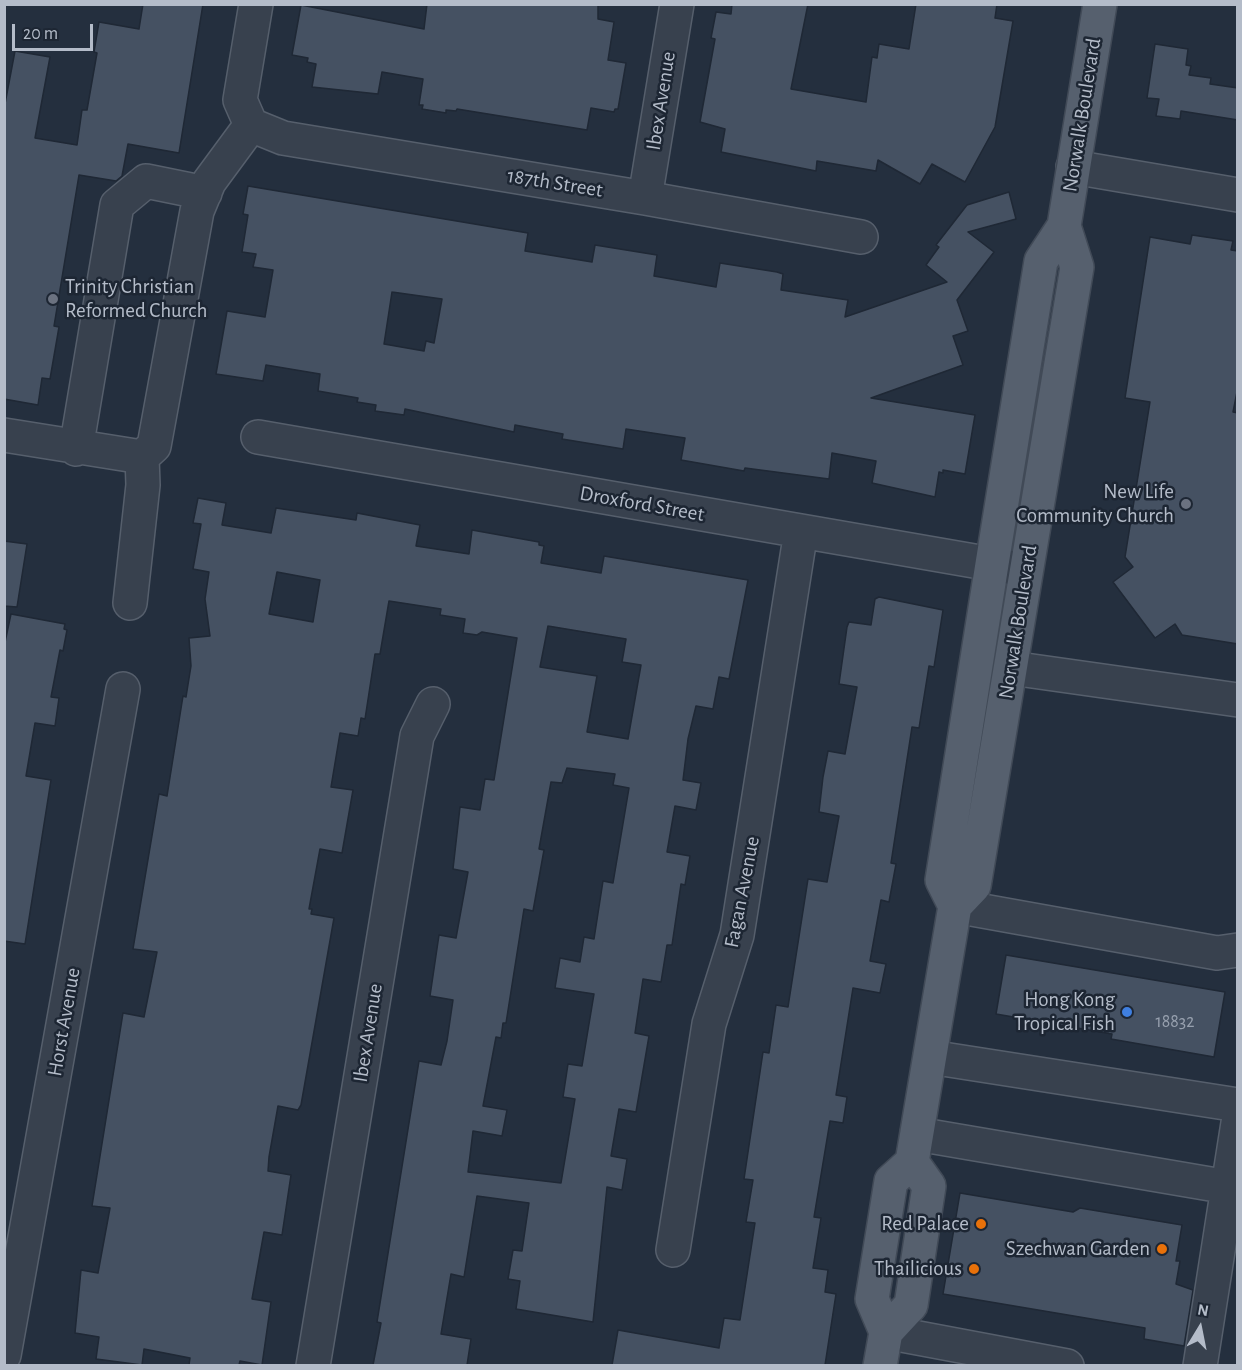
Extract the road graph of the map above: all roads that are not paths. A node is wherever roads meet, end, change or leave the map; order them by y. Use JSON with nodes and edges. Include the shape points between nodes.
{"nodes":[{"id":1,"x":256,"y":4,"type":"edge"},
{"id":2,"x":677,"y":4,"type":"edge"},
{"id":3,"x":1100,"y":4,"type":"edge"},
{"id":4,"x":251,"y":125,"type":"junction"},
{"id":5,"x":1073,"y":167,"type":"junction"},
{"id":6,"x":1238,"y":195,"type":"edge"},
{"id":7,"x":645,"y":198,"type":"junction"},
{"id":8,"x":201,"y":202,"type":"junction"},
{"id":9,"x":1064,"y":226,"type":"junction"},
{"id":10,"x":861,"y":237,"type":"dead end"},
{"id":11,"x":4,"y":435,"type":"edge"},
{"id":12,"x":258,"y":437,"type":"dead end"},
{"id":13,"x":76,"y":449,"type":"junction"},
{"id":14,"x":142,"y":457,"type":"junction"},
{"id":15,"x":801,"y":531,"type":"junction"},
{"id":16,"x":992,"y":564,"type":"junction"},
{"id":17,"x":1026,"y":570,"type":"junction"},
{"id":18,"x":130,"y":603,"type":"dead end"},
{"id":19,"x":1011,"y":668,"type":"junction"},
{"id":20,"x":123,"y":689,"type":"dead end"},
{"id":21,"x":1238,"y":700,"type":"edge"},
{"id":22,"x":433,"y":704,"type":"dead end"},
{"id":23,"x":955,"y":906,"type":"junction"},
{"id":24,"x":1238,"y":950,"type":"edge"},
{"id":25,"x":930,"y":1057,"type":"junction"},
{"id":26,"x":1238,"y":1105,"type":"edge"},
{"id":27,"x":1238,"y":1123,"type":"edge"},
{"id":28,"x":915,"y":1148,"type":"junction"},
{"id":29,"x":1228,"y":1187,"type":"junction"},
{"id":30,"x":673,"y":1250,"type":"dead end"},
{"id":31,"x":886,"y":1332,"type":"junction"},
{"id":32,"x":4,"y":1355,"type":"edge"},
{"id":33,"x":313,"y":1365,"type":"edge"},
{"id":34,"x":880,"y":1365,"type":"edge"},
{"id":35,"x":1067,"y":1365,"type":"edge"},
{"id":36,"x":1200,"y":1365,"type":"edge"}],
"edges":[{"from":1,"to":4,"type":"street","via":[[240,100]]},
{"from":2,"to":7,"type":"street","name":"Ibex Avenue"},
{"from":3,"to":5,"type":"main road","name":"Norwalk Boulevard"},
{"from":4,"to":7,"type":"street","name":"187th Street","via":[[283,138]]},
{"from":4,"to":8,"type":"street","via":[[209,182]]},
{"from":5,"to":6,"type":"street"},
{"from":5,"to":9,"type":"main road","name":"Norwalk Boulevard"},
{"from":7,"to":10,"type":"street","name":"187th Street"},
{"from":8,"to":13,"type":"street","via":[[146,181],[117,205]]},
{"from":8,"to":14,"type":"street","via":[[154,446]]},
{"from":9,"to":16,"type":"main road","name":"Norwalk Boulevard","via":[[1041,261]]},
{"from":9,"to":17,"type":"main road","name":"Norwalk Boulevard","via":[[1077,267]]},
{"from":11,"to":13,"type":"street"},
{"from":12,"to":15,"type":"street","name":"Droxford Street"},
{"from":13,"to":14,"type":"street"},
{"from":14,"to":18,"type":"street","via":[[143,485]]},
{"from":15,"to":16,"type":"street","name":"Droxford Street"},
{"from":15,"to":30,"type":"street","name":"Fagan Avenue","via":[[737,935],[708,1024]]},
{"from":16,"to":17,"type":"street","name":"Droxford Street"},
{"from":16,"to":23,"type":"main road","name":"Norwalk Boulevard","via":[[942,880]]},
{"from":17,"to":19,"type":"main road","name":"Norwalk Boulevard"},
{"from":19,"to":21,"type":"street"},
{"from":19,"to":23,"type":"main road","name":"Norwalk Boulevard","via":[[974,886]]},
{"from":20,"to":32,"type":"street","name":"Horst Avenue"},
{"from":22,"to":33,"type":"street","name":"Ibex Avenue","via":[[417,736]]},
{"from":23,"to":24,"type":"street","via":[[1217,953]]},
{"from":23,"to":25,"type":"main road"},
{"from":25,"to":26,"type":"street"},
{"from":25,"to":28,"type":"main road"},
{"from":27,"to":29,"type":"street"},
{"from":28,"to":29,"type":"street"},
{"from":28,"to":31,"type":"main road","via":[[929,1186],[911,1305]]},
{"from":29,"to":36,"type":"street"},
{"from":31,"to":34,"type":"main road"},
{"from":31,"to":35,"type":"street"}]}
